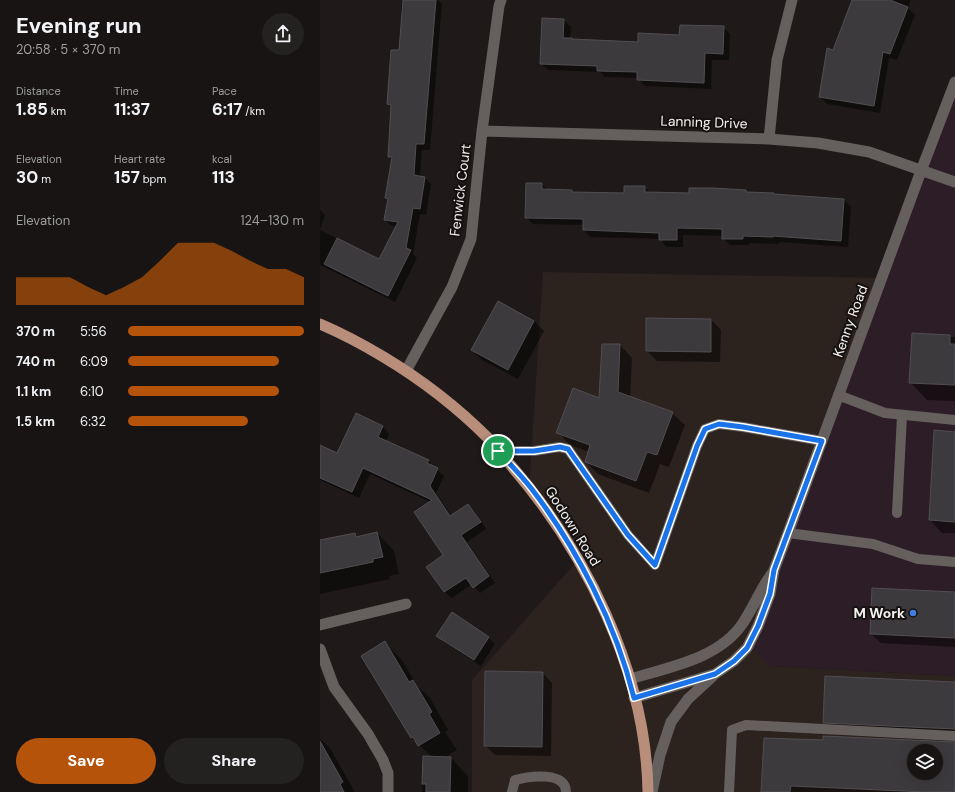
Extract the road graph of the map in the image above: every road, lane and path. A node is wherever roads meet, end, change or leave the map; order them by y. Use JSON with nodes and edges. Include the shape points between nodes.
{"nodes":[{"id":1,"x":501,"y":0,"type":"edge"},
{"id":2,"x":792,"y":0,"type":"edge"},
{"id":3,"x":955,"y":82,"type":"edge"},
{"id":4,"x":482,"y":131,"type":"junction"},
{"id":5,"x":769,"y":139,"type":"junction"},
{"id":6,"x":921,"y":171,"type":"junction"},
{"id":7,"x":955,"y":182,"type":"edge"},
{"id":8,"x":320,"y":324,"type":"edge"},
{"id":9,"x":406,"y":371,"type":"junction"},
{"id":10,"x":838,"y":395,"type":"junction"},
{"id":11,"x":902,"y":416,"type":"junction"},
{"id":12,"x":955,"y":420,"type":"edge"},
{"id":13,"x":822,"y":441,"type":"junction"},
{"id":14,"x":498,"y":451,"type":"junction"},
{"id":15,"x":897,"y":513,"type":"dead end"},
{"id":16,"x":788,"y":533,"type":"junction"},
{"id":17,"x":955,"y":562,"type":"edge"},
{"id":18,"x":774,"y":570,"type":"junction"},
{"id":19,"x":406,"y":604,"type":"dead end"},
{"id":20,"x":320,"y":625,"type":"edge"},
{"id":21,"x":320,"y":649,"type":"edge"},
{"id":22,"x":715,"y":674,"type":"junction"},
{"id":23,"x":630,"y":679,"type":"junction"},
{"id":24,"x":634,"y":698,"type":"junction"},
{"id":25,"x":955,"y":736,"type":"edge"},
{"id":26,"x":388,"y":792,"type":"edge"},
{"id":27,"x":512,"y":792,"type":"edge"},
{"id":28,"x":566,"y":792,"type":"edge"},
{"id":29,"x":648,"y":792,"type":"edge"},
{"id":30,"x":652,"y":792,"type":"edge"},
{"id":31,"x":729,"y":792,"type":"edge"}],
"edges":[{"from":1,"to":4,"type":"street","name":"Fenwick Court"},
{"from":2,"to":5,"type":"street","via":[[777,60]]},
{"from":3,"to":6,"type":"street","name":"Kenny Road"},
{"from":4,"to":5,"type":"street","name":"Lanning Drive"},
{"from":4,"to":9,"type":"street","name":"Fenwick Court","via":[[471,239],[452,288]]},
{"from":5,"to":6,"type":"street","name":"Lanning Drive","via":[[818,143],[869,152]]},
{"from":6,"to":7,"type":"street","name":"Lanning Drive"},
{"from":6,"to":10,"type":"street","name":"Kenny Road"},
{"from":8,"to":9,"type":"main road","name":"Godown Road","via":[[369,348]]},
{"from":9,"to":14,"type":"main road","name":"Godown Road","via":[[450,404],[489,439]]},
{"from":10,"to":11,"type":"lane","via":[[885,413]]},
{"from":10,"to":13,"type":"street","name":"Kenny Road"},
{"from":11,"to":12,"type":"lane"},
{"from":11,"to":15,"type":"lane"},
{"from":13,"to":14,"type":"lane","via":[[719,424],[705,429],[655,565],[628,535],[568,449],[560,447],[534,451]]},
{"from":13,"to":16,"type":"street","name":"Kenny Road"},
{"from":14,"to":23,"type":"main road","name":"Godown Road","via":[[530,487],[558,526],[610,623]]},
{"from":16,"to":17,"type":"lane","via":[[873,544],[918,559]]},
{"from":16,"to":18,"type":"street","name":"Kenny Road"},
{"from":18,"to":22,"type":"street","name":"Kenny Road","via":[[770,594],[761,620],[747,648]]},
{"from":18,"to":23,"type":"street","name":"Kenny Road","via":[[743,623],[729,639],[693,660]]},
{"from":19,"to":20,"type":"street"},
{"from":21,"to":26,"type":"street","via":[[334,687],[368,734],[383,760],[388,773]]},
{"from":22,"to":24,"type":"street","name":"Kenny Road"},
{"from":22,"to":30,"type":"street","name":"Kenny Road","via":[[688,699],[671,722]]},
{"from":23,"to":24,"type":"main road","name":"Godown Road"},
{"from":24,"to":29,"type":"main road","via":[[647,768]]},
{"from":25,"to":31,"type":"lane","via":[[746,725],[732,730]]},
{"from":27,"to":28,"type":"lane","via":[[515,780],[526,777],[551,777],[560,780]]}]}
